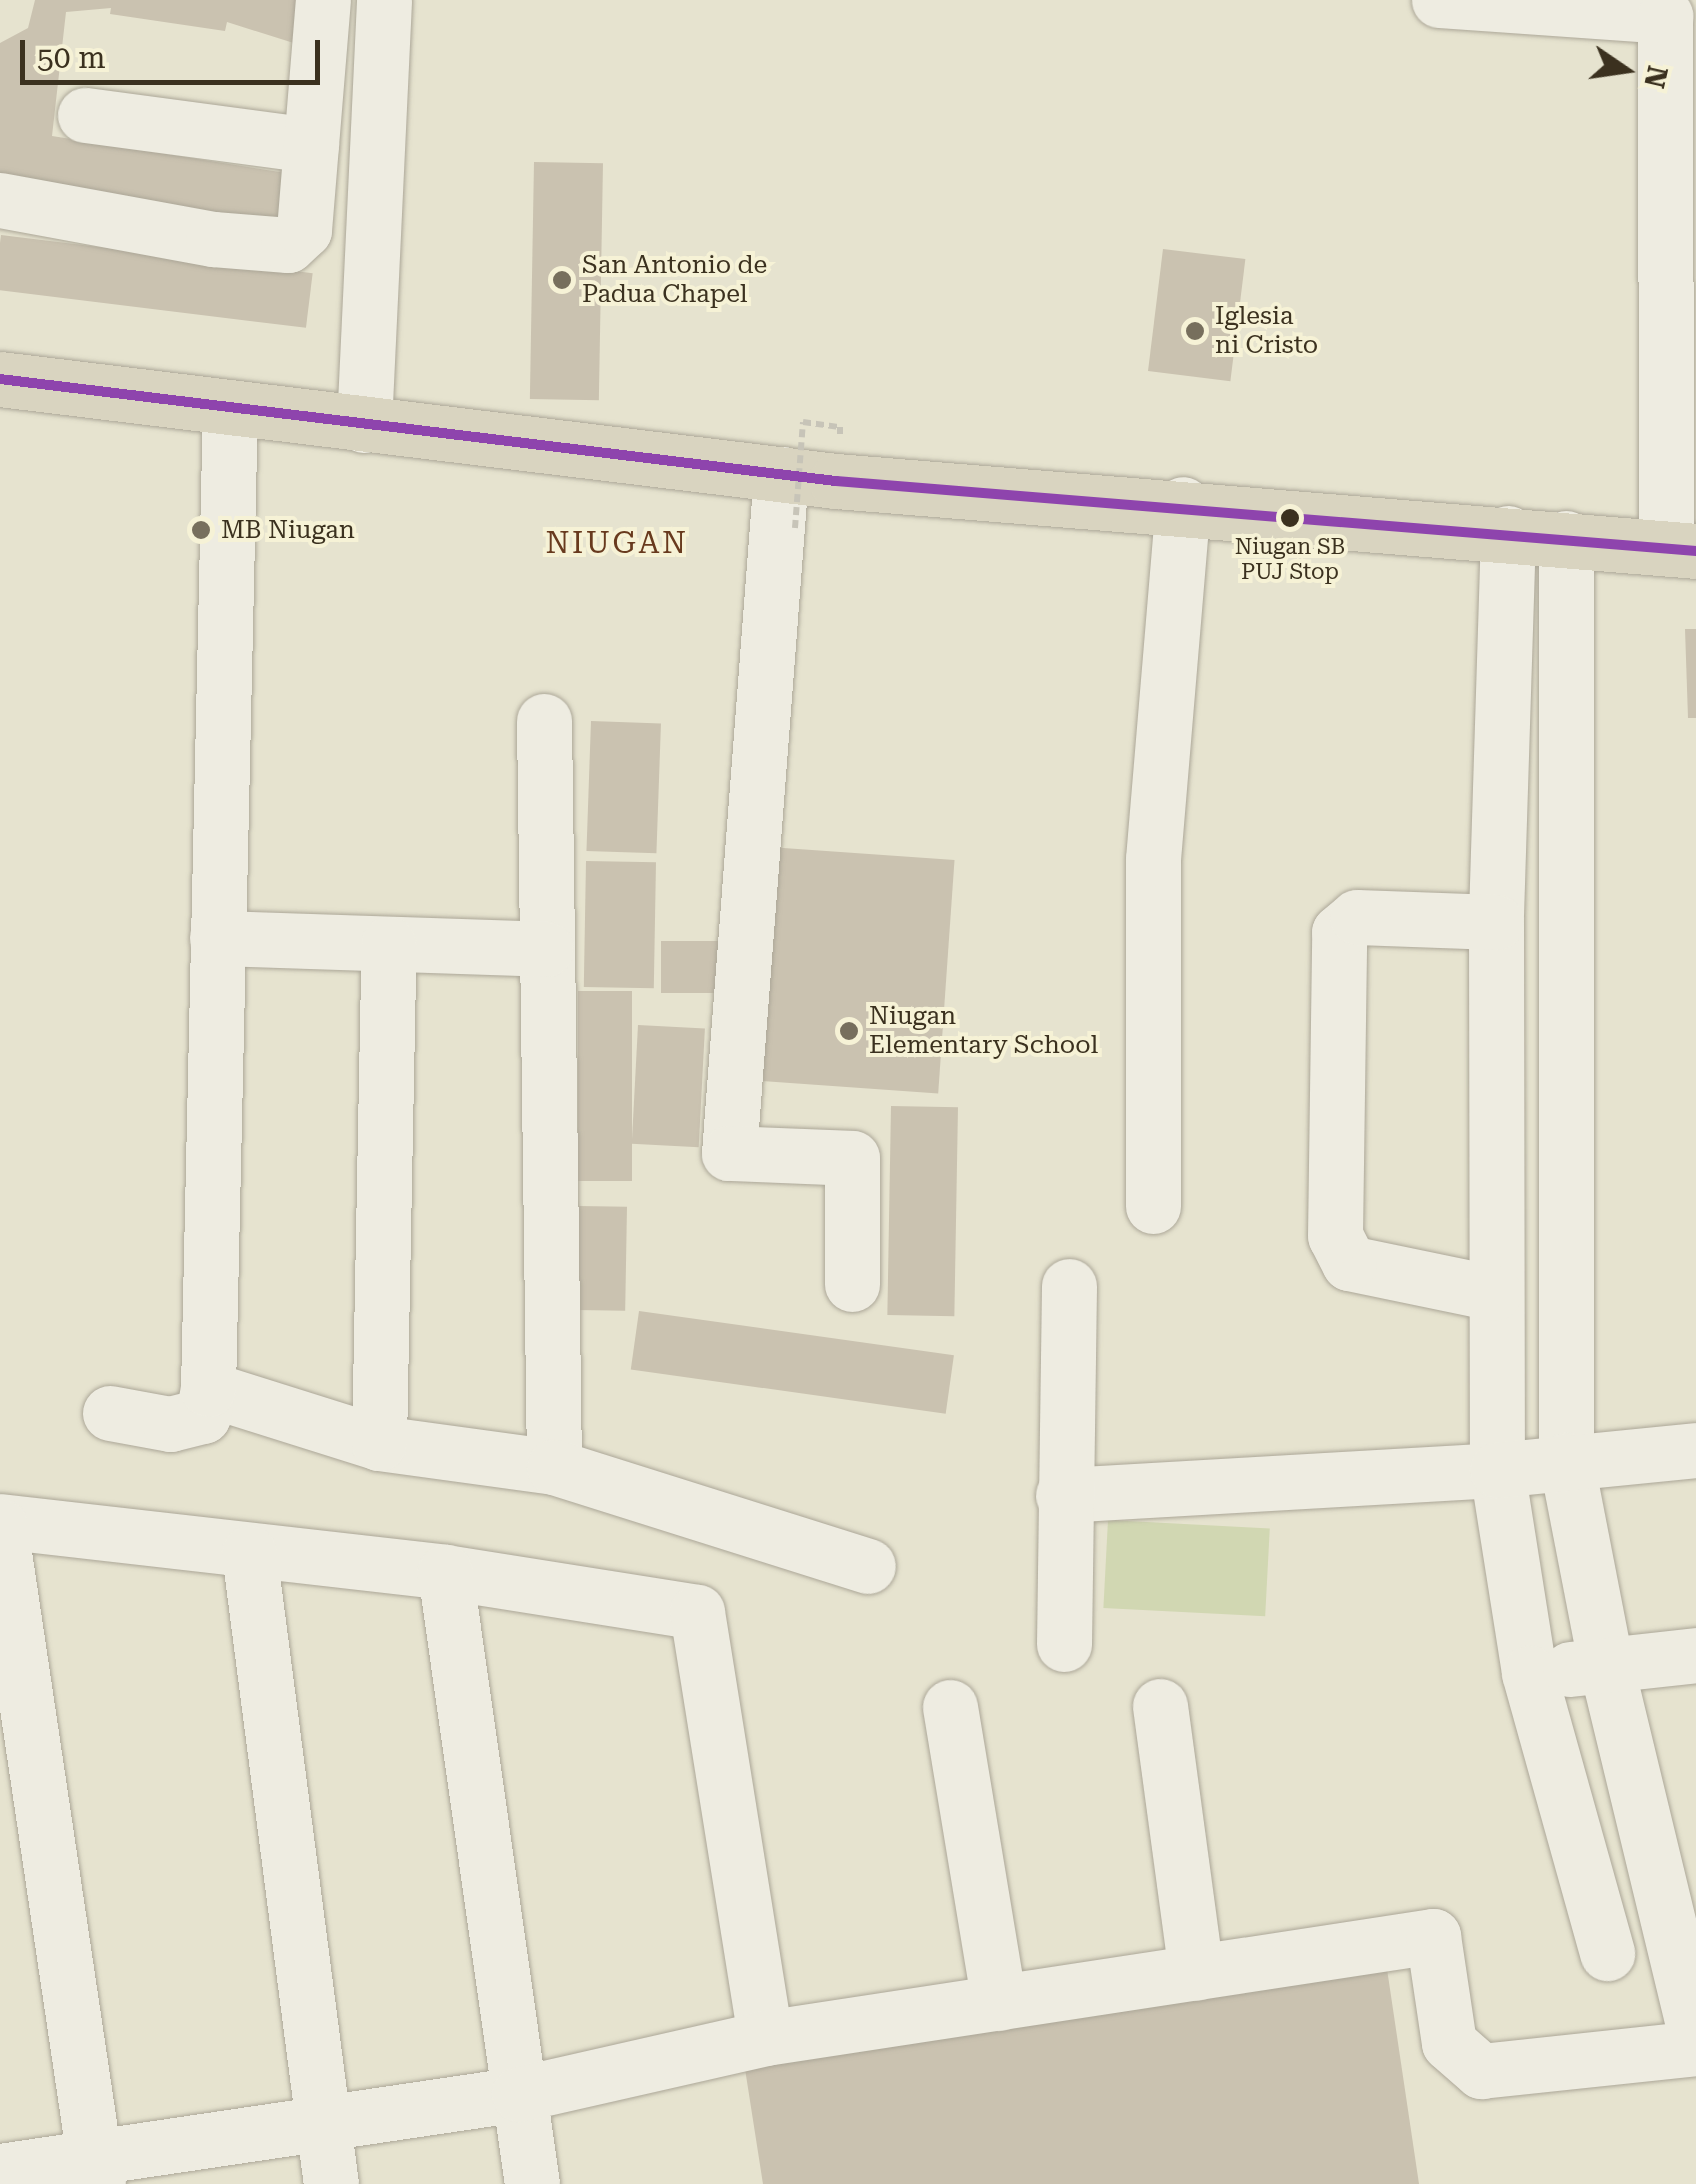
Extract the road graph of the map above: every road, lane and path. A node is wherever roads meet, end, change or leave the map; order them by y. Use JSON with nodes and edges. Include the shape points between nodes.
{"nodes":[{"id":1,"x":323,"y":0,"type":"edge"},
{"id":2,"x":384,"y":0,"type":"edge"},
{"id":3,"x":1439,"y":0,"type":"edge"},
{"id":4,"x":1531,"y":3,"type":"edge"},
{"id":5,"x":85,"y":115,"type":"dead end"},
{"id":6,"x":311,"y":144,"type":"junction"},
{"id":7,"x":0,"y":200,"type":"edge"},
{"id":8,"x":0,"y":378,"type":"edge"},
{"id":9,"x":230,"y":408,"type":"junction"},
{"id":10,"x":364,"y":425,"type":"junction"},
{"id":11,"x":840,"y":427,"type":"dead end"},
{"id":12,"x":781,"y":474,"type":"junction"},
{"id":13,"x":1183,"y":504,"type":"junction"},
{"id":14,"x":795,"y":528,"type":"dead end"},
{"id":15,"x":1508,"y":533,"type":"junction"},
{"id":16,"x":1566,"y":538,"type":"junction"},
{"id":17,"x":1681,"y":549,"type":"edge"},
{"id":18,"x":544,"y":721,"type":"dead end"},
{"id":19,"x":1496,"y":922,"type":"junction"},
{"id":20,"x":216,"y":938,"type":"junction"},
{"id":21,"x":388,"y":944,"type":"junction"},
{"id":22,"x":546,"y":948,"type":"junction"},
{"id":23,"x":1153,"y":1206,"type":"dead end"},
{"id":24,"x":852,"y":1284,"type":"dead end"},
{"id":25,"x":1070,"y":1286,"type":"dead end"},
{"id":26,"x":1494,"y":1293,"type":"junction"},
{"id":27,"x":208,"y":1389,"type":"junction"},
{"id":28,"x":110,"y":1413,"type":"dead end"},
{"id":29,"x":379,"y":1443,"type":"junction"},
{"id":30,"x":1696,"y":1450,"type":"edge"},
{"id":31,"x":1566,"y":1460,"type":"junction"},
{"id":32,"x":554,"y":1468,"type":"junction"},
{"id":33,"x":1497,"y":1470,"type":"junction"},
{"id":34,"x":1062,"y":1496,"type":"junction"},
{"id":35,"x":0,"y":1523,"type":"edge"},
{"id":36,"x":248,"y":1554,"type":"junction"},
{"id":37,"x":868,"y":1566,"type":"dead end"},
{"id":38,"x":445,"y":1572,"type":"junction"},
{"id":39,"x":1064,"y":1644,"type":"dead end"},
{"id":40,"x":1696,"y":1654,"type":"edge"},
{"id":41,"x":1606,"y":1666,"type":"junction"},
{"id":42,"x":1528,"y":1673,"type":"junction"},
{"id":43,"x":1160,"y":1706,"type":"dead end"},
{"id":44,"x":950,"y":1707,"type":"dead end"},
{"id":45,"x":1675,"y":1857,"type":"edge"},
{"id":46,"x":1580,"y":1866,"type":"junction"},
{"id":47,"x":1608,"y":1953,"type":"dead end"},
{"id":48,"x":1196,"y":1973,"type":"junction"},
{"id":49,"x":999,"y":2002,"type":"junction"},
{"id":50,"x":1693,"y":2006,"type":"edge"},
{"id":51,"x":765,"y":2038,"type":"junction"},
{"id":52,"x":1696,"y":2048,"type":"edge"},
{"id":53,"x":519,"y":2094,"type":"junction"},
{"id":54,"x":324,"y":2123,"type":"junction"},
{"id":55,"x":96,"y":2170,"type":"edge"},
{"id":56,"x":0,"y":2171,"type":"edge"},
{"id":57,"x":330,"y":2184,"type":"edge"},
{"id":58,"x":532,"y":2184,"type":"edge"}],
"edges":[{"from":1,"to":6,"type":"street"},
{"from":2,"to":10,"type":"street"},
{"from":3,"to":4,"type":"street"},
{"from":4,"to":17,"type":"street","via":[[1665,16]]},
{"from":5,"to":6,"type":"street"},
{"from":6,"to":7,"type":"street","via":[[304,230],[288,245],[213,239]]},
{"from":8,"to":9,"type":"highway"},
{"from":9,"to":10,"type":"highway"},
{"from":9,"to":20,"type":"street"},
{"from":10,"to":12,"type":"highway"},
{"from":11,"to":14,"type":"path","bridge":true,"via":[[803,422]]},
{"from":12,"to":13,"type":"highway"},
{"from":12,"to":24,"type":"street","via":[[729,1153],[852,1158]]},
{"from":13,"to":15,"type":"highway"},
{"from":13,"to":23,"type":"street","via":[[1153,860]]},
{"from":15,"to":16,"type":"highway"},
{"from":15,"to":19,"type":"street"},
{"from":16,"to":17,"type":"highway"},
{"from":16,"to":31,"type":"street"},
{"from":18,"to":22,"type":"street"},
{"from":19,"to":26,"type":"street"},
{"from":19,"to":26,"type":"street","via":[[1357,917],[1339,932],[1335,1236],[1349,1263]]},
{"from":20,"to":21,"type":"street"},
{"from":20,"to":27,"type":"street"},
{"from":21,"to":22,"type":"street"},
{"from":21,"to":29,"type":"street"},
{"from":22,"to":32,"type":"street"},
{"from":25,"to":34,"type":"street"},
{"from":26,"to":33,"type":"street"},
{"from":27,"to":28,"type":"street","via":[[203,1416],[170,1424]]},
{"from":27,"to":29,"type":"street"},
{"from":29,"to":32,"type":"street"},
{"from":30,"to":31,"type":"street"},
{"from":31,"to":33,"type":"street"},
{"from":31,"to":41,"type":"street"},
{"from":32,"to":37,"type":"street"},
{"from":33,"to":34,"type":"street"},
{"from":33,"to":42,"type":"street"},
{"from":34,"to":39,"type":"street"},
{"from":35,"to":36,"type":"street"},
{"from":35,"to":55,"type":"street"},
{"from":36,"to":38,"type":"street"},
{"from":36,"to":54,"type":"street"},
{"from":38,"to":51,"type":"street","via":[[697,1612]]},
{"from":38,"to":53,"type":"street"},
{"from":40,"to":41,"type":"street"},
{"from":41,"to":42,"type":"street"},
{"from":41,"to":45,"type":"street"},
{"from":42,"to":46,"type":"street"},
{"from":43,"to":48,"type":"street"},
{"from":44,"to":49,"type":"street"},
{"from":45,"to":46,"type":"street"},
{"from":45,"to":50,"type":"street"},
{"from":46,"to":47,"type":"street"},
{"from":48,"to":49,"type":"street"},
{"from":48,"to":52,"type":"street","via":[[1433,1936],[1449,2043],[1482,2072]]},
{"from":49,"to":51,"type":"street"},
{"from":51,"to":53,"type":"street"},
{"from":53,"to":54,"type":"street"},
{"from":53,"to":58,"type":"street"},
{"from":54,"to":55,"type":"street"},
{"from":54,"to":57,"type":"street"},
{"from":55,"to":56,"type":"street"}]}
